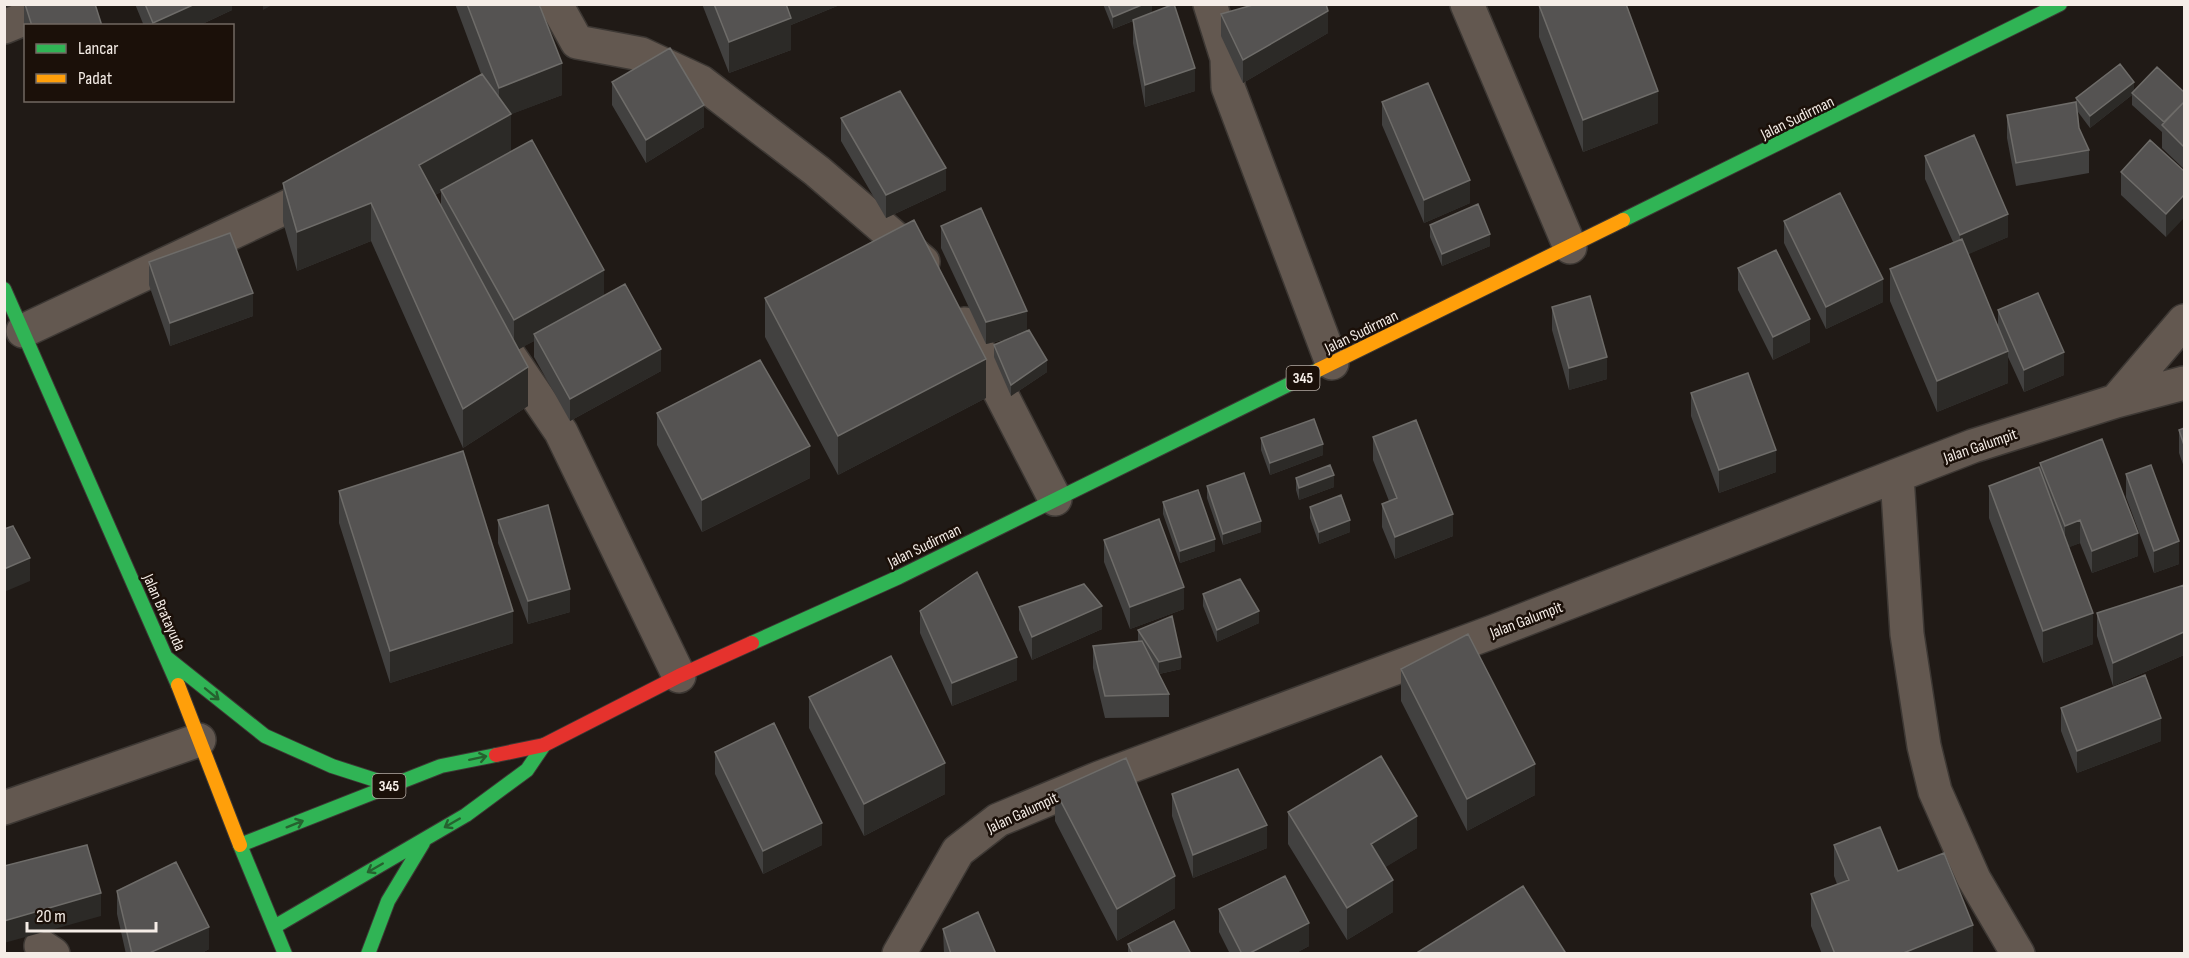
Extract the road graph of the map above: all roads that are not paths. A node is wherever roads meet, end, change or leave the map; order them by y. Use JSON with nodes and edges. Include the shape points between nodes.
{"nodes":[{"id":1,"x":60,"y":4,"type":"edge"},
{"id":2,"x":1210,"y":4,"type":"edge"},
{"id":3,"x":1467,"y":4,"type":"edge"},
{"id":4,"x":2060,"y":4,"type":"edge"},
{"id":5,"x":557,"y":6,"type":"dead end"},
{"id":6,"x":4,"y":27,"type":"edge"},
{"id":7,"x":348,"y":178,"type":"edge"},
{"id":8,"x":1570,"y":248,"type":"junction"},
{"id":9,"x":4,"y":289,"type":"edge"},
{"id":10,"x":2184,"y":321,"type":"edge"},
{"id":11,"x":23,"y":331,"type":"junction"},
{"id":12,"x":494,"y":334,"type":"edge"},
{"id":13,"x":1332,"y":363,"type":"junction"},
{"id":14,"x":2184,"y":384,"type":"edge"},
{"id":15,"x":2116,"y":401,"type":"junction"},
{"id":16,"x":1897,"y":476,"type":"junction"},
{"id":17,"x":1055,"y":499,"type":"junction"},
{"id":18,"x":167,"y":658,"type":"junction"},
{"id":19,"x":679,"y":676,"type":"junction"},
{"id":20,"x":199,"y":740,"type":"junction"},
{"id":21,"x":544,"y":745,"type":"junction"},
{"id":22,"x":392,"y":785,"type":"junction"},
{"id":23,"x":4,"y":808,"type":"edge"},
{"id":24,"x":426,"y":839,"type":"junction"},
{"id":25,"x":240,"y":845,"type":"junction"},
{"id":26,"x":274,"y":927,"type":"junction"},
{"id":27,"x":285,"y":954,"type":"edge"},
{"id":28,"x":368,"y":954,"type":"edge"},
{"id":29,"x":899,"y":954,"type":"edge"},
{"id":30,"x":2018,"y":954,"type":"edge"}],
"edges":[{"from":1,"to":6,"type":"street"},
{"from":2,"to":13,"type":"street","via":[[1227,58],[1228,87]]},
{"from":3,"to":8,"type":"street"},
{"from":4,"to":8,"type":"main road","name":"Jalan Sudirman","number":"345"},
{"from":5,"to":17,"type":"street","via":[[577,42],[641,54],[701,82],[920,257],[945,292]]},
{"from":7,"to":11,"type":"street"},
{"from":8,"to":13,"type":"main road","name":"Jalan Sudirman","number":"345"},
{"from":9,"to":11,"type":"main road","name":"Jalan Bratayuda"},
{"from":10,"to":15,"type":"street"},
{"from":11,"to":18,"type":"main road","name":"Jalan Bratayuda"},
{"from":12,"to":19,"type":"street","via":[[561,432]]},
{"from":13,"to":17,"type":"main road","name":"Jalan Sudirman","number":"345"},
{"from":14,"to":15,"type":"street","name":"Jalan Galumpit"},
{"from":15,"to":16,"type":"street","name":"Jalan Galumpit"},
{"from":16,"to":29,"type":"street","name":"Jalan Galumpit","via":[[1099,778],[998,820],[958,851]]},
{"from":16,"to":30,"type":"street","via":[[1907,634],[1935,791],[1974,879]]},
{"from":17,"to":19,"type":"main road","name":"Jalan Sudirman","number":"345","via":[[899,576]]},
{"from":18,"to":20,"type":"main road","name":"Jalan Bratayuda"},
{"from":18,"to":22,"type":"main road","number":"345","one_way":true,"via":[[265,736],[332,766]]},
{"from":19,"to":21,"type":"main road","name":"Jalan Sudirman","number":"345"},
{"from":20,"to":23,"type":"street"},
{"from":20,"to":25,"type":"main road","name":"Jalan Bratayuda"},
{"from":22,"to":21,"type":"main road","number":"345","one_way":true,"via":[[441,766]]},
{"from":21,"to":24,"type":"main road","number":"345","one_way":true,"via":[[527,770],[507,787]]},
{"from":25,"to":22,"type":"main road","number":"345","one_way":true},
{"from":24,"to":26,"type":"main road","number":"345","one_way":true},
{"from":24,"to":28,"type":"main road","number":"345","via":[[388,901]]},
{"from":25,"to":26,"type":"main road","name":"Jalan Bratayuda"},
{"from":26,"to":27,"type":"main road","name":"Jalan Bratayuda"}]}
